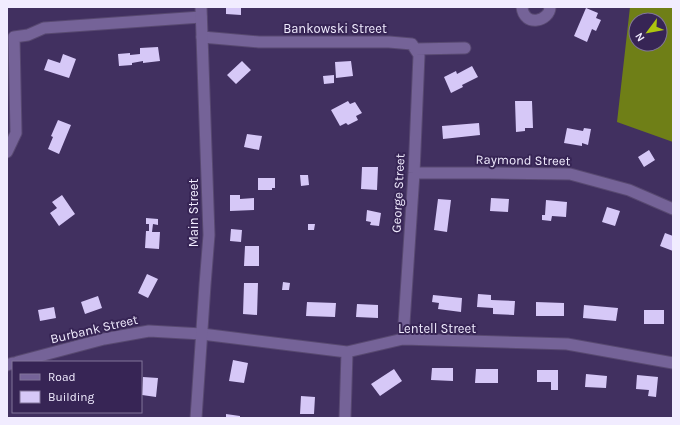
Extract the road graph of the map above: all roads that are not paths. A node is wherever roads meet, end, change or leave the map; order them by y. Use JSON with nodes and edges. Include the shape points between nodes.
{"nodes":[{"id":1,"x":522,"y":7,"type":"edge"},
{"id":2,"x":550,"y":7,"type":"edge"},
{"id":3,"x":201,"y":12,"type":"edge"},
{"id":4,"x":11,"y":36,"type":"edge"},
{"id":5,"x":202,"y":37,"type":"junction"},
{"id":6,"x":466,"y":48,"type":"dead end"},
{"id":7,"x":415,"y":49,"type":"junction"},
{"id":8,"x":7,"y":152,"type":"edge"},
{"id":9,"x":414,"y":173,"type":"junction"},
{"id":10,"x":673,"y":209,"type":"edge"},
{"id":11,"x":202,"y":334,"type":"junction"},
{"id":12,"x":403,"y":339,"type":"junction"},
{"id":13,"x":347,"y":352,"type":"junction"},
{"id":14,"x":21,"y":361,"type":"edge"},
{"id":15,"x":673,"y":363,"type":"edge"},
{"id":16,"x":196,"y":418,"type":"edge"},
{"id":17,"x":345,"y":418,"type":"edge"}],
"edges":[{"from":1,"to":2,"type":"street","via":[[525,17],[539,20],[546,16]]},
{"from":3,"to":4,"type":"street","via":[[44,28],[28,35]]},
{"from":3,"to":5,"type":"street","name":"Main Street"},
{"from":4,"to":8,"type":"street","via":[[16,133]]},
{"from":5,"to":7,"type":"street","name":"Bankowski Street","via":[[259,42],[389,42],[412,44]]},
{"from":5,"to":11,"type":"street","name":"Main Street","via":[[209,235]]},
{"from":6,"to":7,"type":"street","name":"Bankowski Street"},
{"from":7,"to":9,"type":"street","name":"George Street","via":[[419,55]]},
{"from":9,"to":10,"type":"street","name":"Raymond Street","via":[[570,174],[629,190]]},
{"from":9,"to":12,"type":"street","name":"George Street"},
{"from":11,"to":13,"type":"street","name":"Lentell Street"},
{"from":11,"to":14,"type":"street","name":"Burbank Street","via":[[149,331],[104,338]]},
{"from":11,"to":16,"type":"street","name":"Main Street"},
{"from":12,"to":13,"type":"street","name":"Lentell Street"},
{"from":12,"to":15,"type":"street","name":"Lentell Street","via":[[567,344]]},
{"from":13,"to":17,"type":"street"}]}
